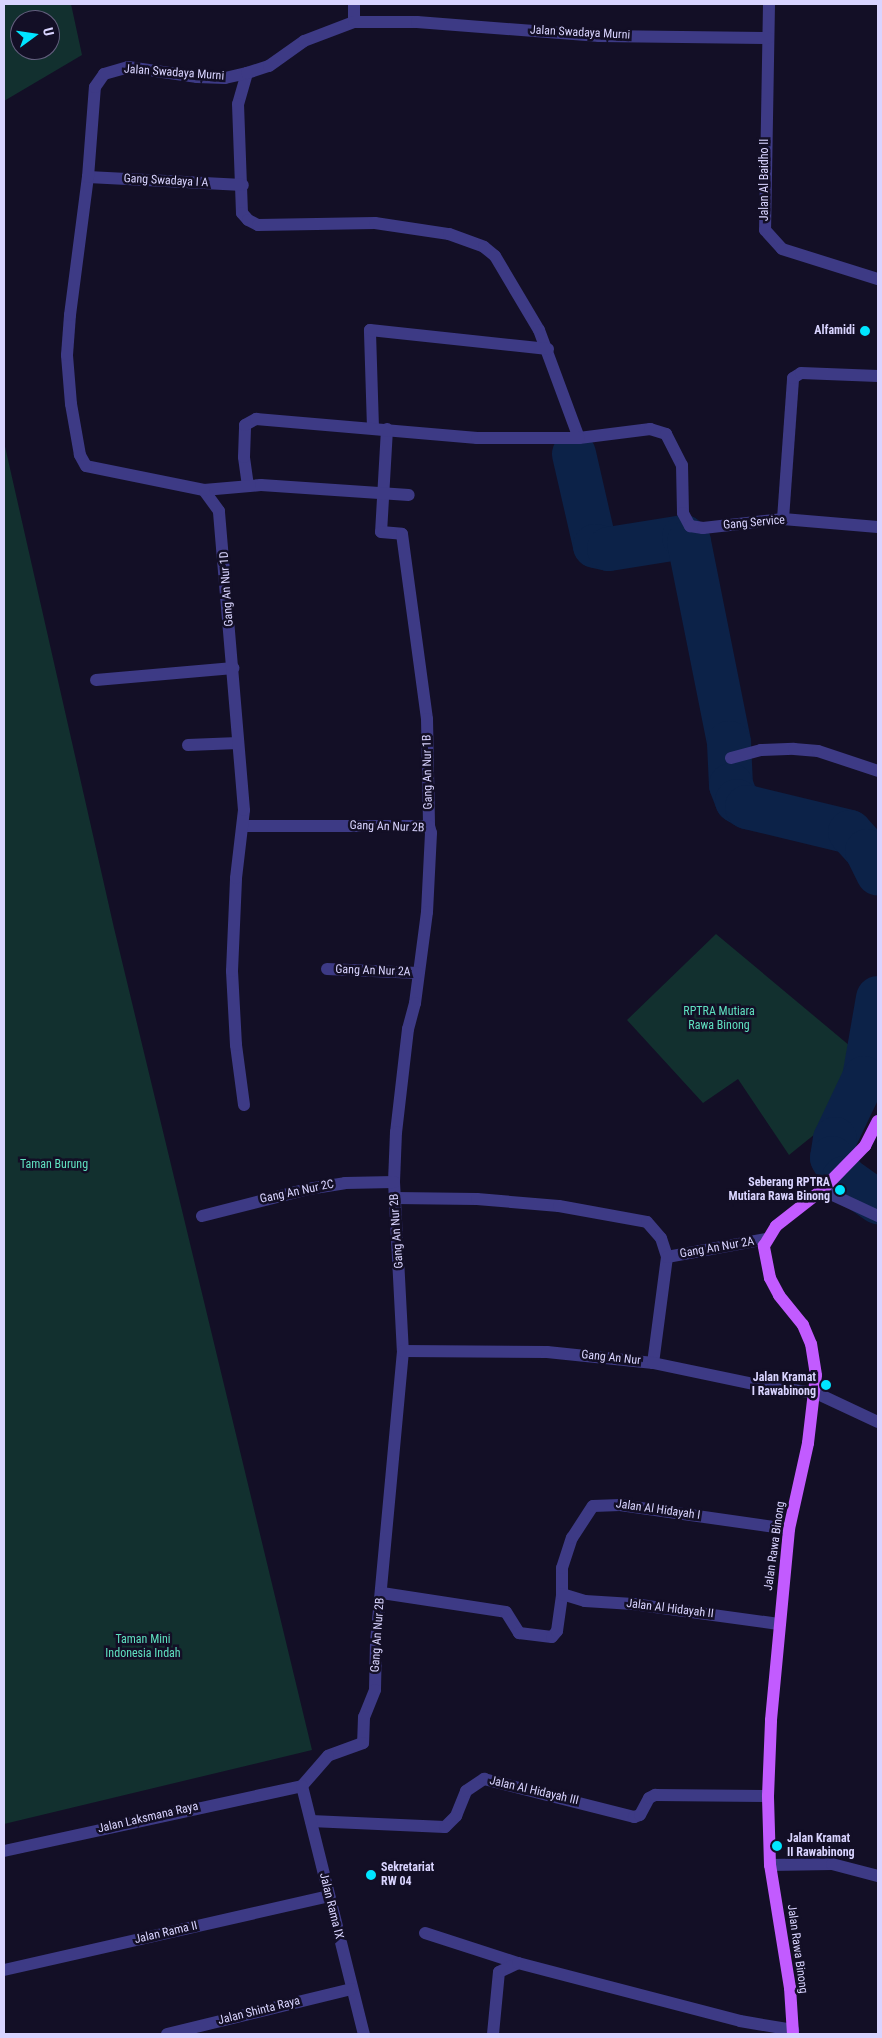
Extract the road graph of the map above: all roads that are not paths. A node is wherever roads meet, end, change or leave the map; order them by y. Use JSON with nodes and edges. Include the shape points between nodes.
{"nodes":[{"id":1,"x":354,"y":4,"type":"edge"},
{"id":2,"x":768,"y":4,"type":"edge"},
{"id":3,"x":354,"y":22,"type":"junction"},
{"id":4,"x":768,"y":38,"type":"junction"},
{"id":5,"x":247,"y":73,"type":"junction"},
{"id":6,"x":88,"y":177,"type":"junction"},
{"id":7,"x":243,"y":185,"type":"junction"},
{"id":8,"x":878,"y":279,"type":"edge"},
{"id":9,"x":548,"y":349,"type":"junction"},
{"id":10,"x":878,"y":376,"type":"edge"},
{"id":11,"x":373,"y":428,"type":"junction"},
{"id":12,"x":387,"y":429,"type":"junction"},
{"id":13,"x":576,"y":438,"type":"junction"},
{"id":14,"x":248,"y":486,"type":"junction"},
{"id":15,"x":204,"y":490,"type":"junction"},
{"id":16,"x":382,"y":493,"type":"junction"},
{"id":17,"x":409,"y":495,"type":"dead end"},
{"id":18,"x":783,"y":519,"type":"junction"},
{"id":19,"x":878,"y":527,"type":"edge"},
{"id":20,"x":233,"y":668,"type":"junction"},
{"id":21,"x":96,"y":680,"type":"dead end"},
{"id":22,"x":238,"y":743,"type":"junction"},
{"id":23,"x":188,"y":745,"type":"dead end"},
{"id":24,"x":731,"y":758,"type":"dead end"},
{"id":25,"x":878,"y":771,"type":"edge"},
{"id":26,"x":244,"y":826,"type":"junction"},
{"id":27,"x":429,"y":826,"type":"junction"},
{"id":28,"x":327,"y":969,"type":"dead end"},
{"id":29,"x":418,"y":973,"type":"junction"},
{"id":30,"x":244,"y":1105,"type":"dead end"},
{"id":31,"x":878,"y":1121,"type":"edge"},
{"id":32,"x":394,"y":1182,"type":"junction"},
{"id":33,"x":822,"y":1190,"type":"junction"},
{"id":34,"x":395,"y":1198,"type":"junction"},
{"id":35,"x":202,"y":1216,"type":"dead end"},
{"id":36,"x":878,"y":1216,"type":"edge"},
{"id":37,"x":766,"y":1239,"type":"junction"},
{"id":38,"x":666,"y":1257,"type":"junction"},
{"id":39,"x":403,"y":1350,"type":"junction"},
{"id":40,"x":653,"y":1362,"type":"junction"},
{"id":41,"x":816,"y":1393,"type":"junction"},
{"id":42,"x":878,"y":1422,"type":"edge"},
{"id":43,"x":789,"y":1529,"type":"junction"},
{"id":44,"x":382,"y":1593,"type":"junction"},
{"id":45,"x":562,"y":1594,"type":"junction"},
{"id":46,"x":779,"y":1624,"type":"junction"},
{"id":47,"x":297,"y":1786,"type":"junction"},
{"id":48,"x":768,"y":1796,"type":"junction"},
{"id":49,"x":311,"y":1821,"type":"junction"},
{"id":50,"x":4,"y":1852,"type":"edge"},
{"id":51,"x":770,"y":1865,"type":"junction"},
{"id":52,"x":878,"y":1876,"type":"edge"},
{"id":53,"x":329,"y":1896,"type":"junction"},
{"id":54,"x":425,"y":1933,"type":"dead end"},
{"id":55,"x":518,"y":1964,"type":"junction"},
{"id":56,"x":4,"y":1970,"type":"edge"},
{"id":57,"x":352,"y":1989,"type":"junction"},
{"id":58,"x":793,"y":2032,"type":"edge"},
{"id":59,"x":167,"y":2034,"type":"edge"},
{"id":60,"x":364,"y":2034,"type":"edge"},
{"id":61,"x":493,"y":2034,"type":"edge"}],
"edges":[{"from":1,"to":3,"type":"street"},
{"from":2,"to":4,"type":"street","name":"Jalan Al Baidho II"},
{"from":3,"to":4,"type":"street","name":"Jalan Swadaya Murni","via":[[418,22],[599,36]]},
{"from":3,"to":5,"type":"street","name":"Jalan Swadaya Murni","via":[[304,41],[269,66]]},
{"from":4,"to":8,"type":"street","name":"Jalan Al Baidho II","via":[[765,230],[782,249]]},
{"from":5,"to":6,"type":"street","name":"Jalan Swadaya Murni","via":[[225,78],[197,77],[128,67],[104,74],[95,87]]},
{"from":5,"to":7,"type":"street","via":[[238,104]]},
{"from":6,"to":7,"type":"street","name":"Gang Swadaya I A"},
{"from":6,"to":15,"type":"street","name":"Jalan Swadaya Murni","via":[[78,236],[67,354],[80,455],[86,466],[94,469]]},
{"from":7,"to":9,"type":"street","via":[[242,213],[258,224],[375,223],[449,234],[484,247],[495,256]]},
{"from":9,"to":11,"type":"street","via":[[370,330]]},
{"from":9,"to":13,"type":"street"},
{"from":10,"to":18,"type":"street","via":[[802,373],[793,378]]},
{"from":11,"to":12,"type":"street"},
{"from":11,"to":14,"type":"street","via":[[256,419],[245,425],[244,457]]},
{"from":12,"to":13,"type":"street","via":[[477,438]]},
{"from":12,"to":16,"type":"street"},
{"from":13,"to":18,"type":"street","name":"Gang Service","via":[[650,429],[666,434],[682,465],[683,514],[690,526],[703,528]]},
{"from":14,"to":15,"type":"street"},
{"from":14,"to":16,"type":"street"},
{"from":15,"to":20,"type":"street","name":"Gang An Nur 1D","via":[[219,511],[222,528]]},
{"from":16,"to":17,"type":"street"},
{"from":16,"to":27,"type":"street","name":"Gang An Nur 1B","via":[[381,532],[402,534],[427,719]]},
{"from":18,"to":19,"type":"street","name":"Gang Service"},
{"from":20,"to":21,"type":"street"},
{"from":20,"to":22,"type":"street","name":"Gang An Nur 1D"},
{"from":22,"to":23,"type":"street"},
{"from":22,"to":26,"type":"street","name":"Gang An Nur 1D"},
{"from":24,"to":25,"type":"street","via":[[761,750],[818,751]]},
{"from":26,"to":27,"type":"street","name":"Gang An Nur 2B"},
{"from":26,"to":30,"type":"street","name":"Gang An Nur 1D","via":[[236,878],[232,971],[236,1045]]},
{"from":27,"to":29,"type":"street","name":"Gang An Nur 2B","via":[[427,912]]},
{"from":28,"to":29,"type":"street","name":"Gang An Nur 2A"},
{"from":29,"to":32,"type":"street","name":"Gang An Nur 2B","via":[[396,1132]]},
{"from":31,"to":33,"type":"main road","via":[[865,1146]]},
{"from":32,"to":34,"type":"street","name":"Gang An Nur 2B"},
{"from":32,"to":35,"type":"street","name":"Gang An Nur 2C","via":[[345,1183],[308,1189]]},
{"from":33,"to":36,"type":"street"},
{"from":33,"to":37,"type":"main road","via":[[776,1226]]},
{"from":34,"to":38,"type":"street","via":[[477,1198],[624,1216],[647,1222],[661,1238]]},
{"from":34,"to":39,"type":"street","name":"Gang An Nur 2B"},
{"from":37,"to":38,"type":"street","name":"Gang An Nur 2A"},
{"from":37,"to":41,"type":"main road","name":"Jalan Rawa Binong","via":[[764,1246],[770,1278],[803,1325],[811,1344]]},
{"from":38,"to":40,"type":"street"},
{"from":39,"to":40,"type":"street","name":"Gang An Nur","via":[[548,1352]]},
{"from":39,"to":44,"type":"street","name":"Gang An Nur 2B"},
{"from":40,"to":41,"type":"street","name":"Gang An Nur","via":[[758,1385]]},
{"from":41,"to":42,"type":"street","name":"Gang An Nur"},
{"from":41,"to":43,"type":"main road","name":"Jalan Rawa Binong"},
{"from":43,"to":45,"type":"street","name":"Jalan Al Hidayah I","via":[[620,1504],[593,1506],[572,1538],[562,1568]]},
{"from":43,"to":46,"type":"main road","name":"Jalan Rawa Binong"},
{"from":44,"to":45,"type":"street","via":[[506,1612],[520,1633],[552,1637],[557,1631]]},
{"from":44,"to":47,"type":"street","name":"Gang An Nur 2B","via":[[375,1690],[364,1717],[363,1743],[328,1756]]},
{"from":45,"to":46,"type":"street","name":"Jalan Al Hidayah II","via":[[585,1601],[633,1604]]},
{"from":46,"to":48,"type":"main road","name":"Jalan Rawa Binong"},
{"from":47,"to":49,"type":"street","name":"Jalan Rama IX"},
{"from":47,"to":50,"type":"street","name":"Jalan Laksmana Raya"},
{"from":48,"to":49,"type":"street","name":"Jalan Al Hidayah III","via":[[656,1795],[649,1798],[640,1815],[634,1817],[484,1779],[466,1790],[456,1816],[445,1827]]},
{"from":48,"to":51,"type":"main road","name":"Jalan Rawa Binong"},
{"from":49,"to":53,"type":"street","name":"Jalan Rama IX"},
{"from":51,"to":52,"type":"street","via":[[832,1864]]},
{"from":51,"to":58,"type":"main road","name":"Jalan Rawa Binong"},
{"from":53,"to":56,"type":"street","name":"Jalan Rama II"},
{"from":53,"to":57,"type":"street","name":"Jalan Rama IX"},
{"from":54,"to":55,"type":"street"},
{"from":55,"to":58,"type":"street"},
{"from":55,"to":61,"type":"street","via":[[499,1972]]},
{"from":57,"to":59,"type":"street","name":"Jalan Shinta Raya"},
{"from":57,"to":60,"type":"street","name":"Jalan Rama IX"}]}
